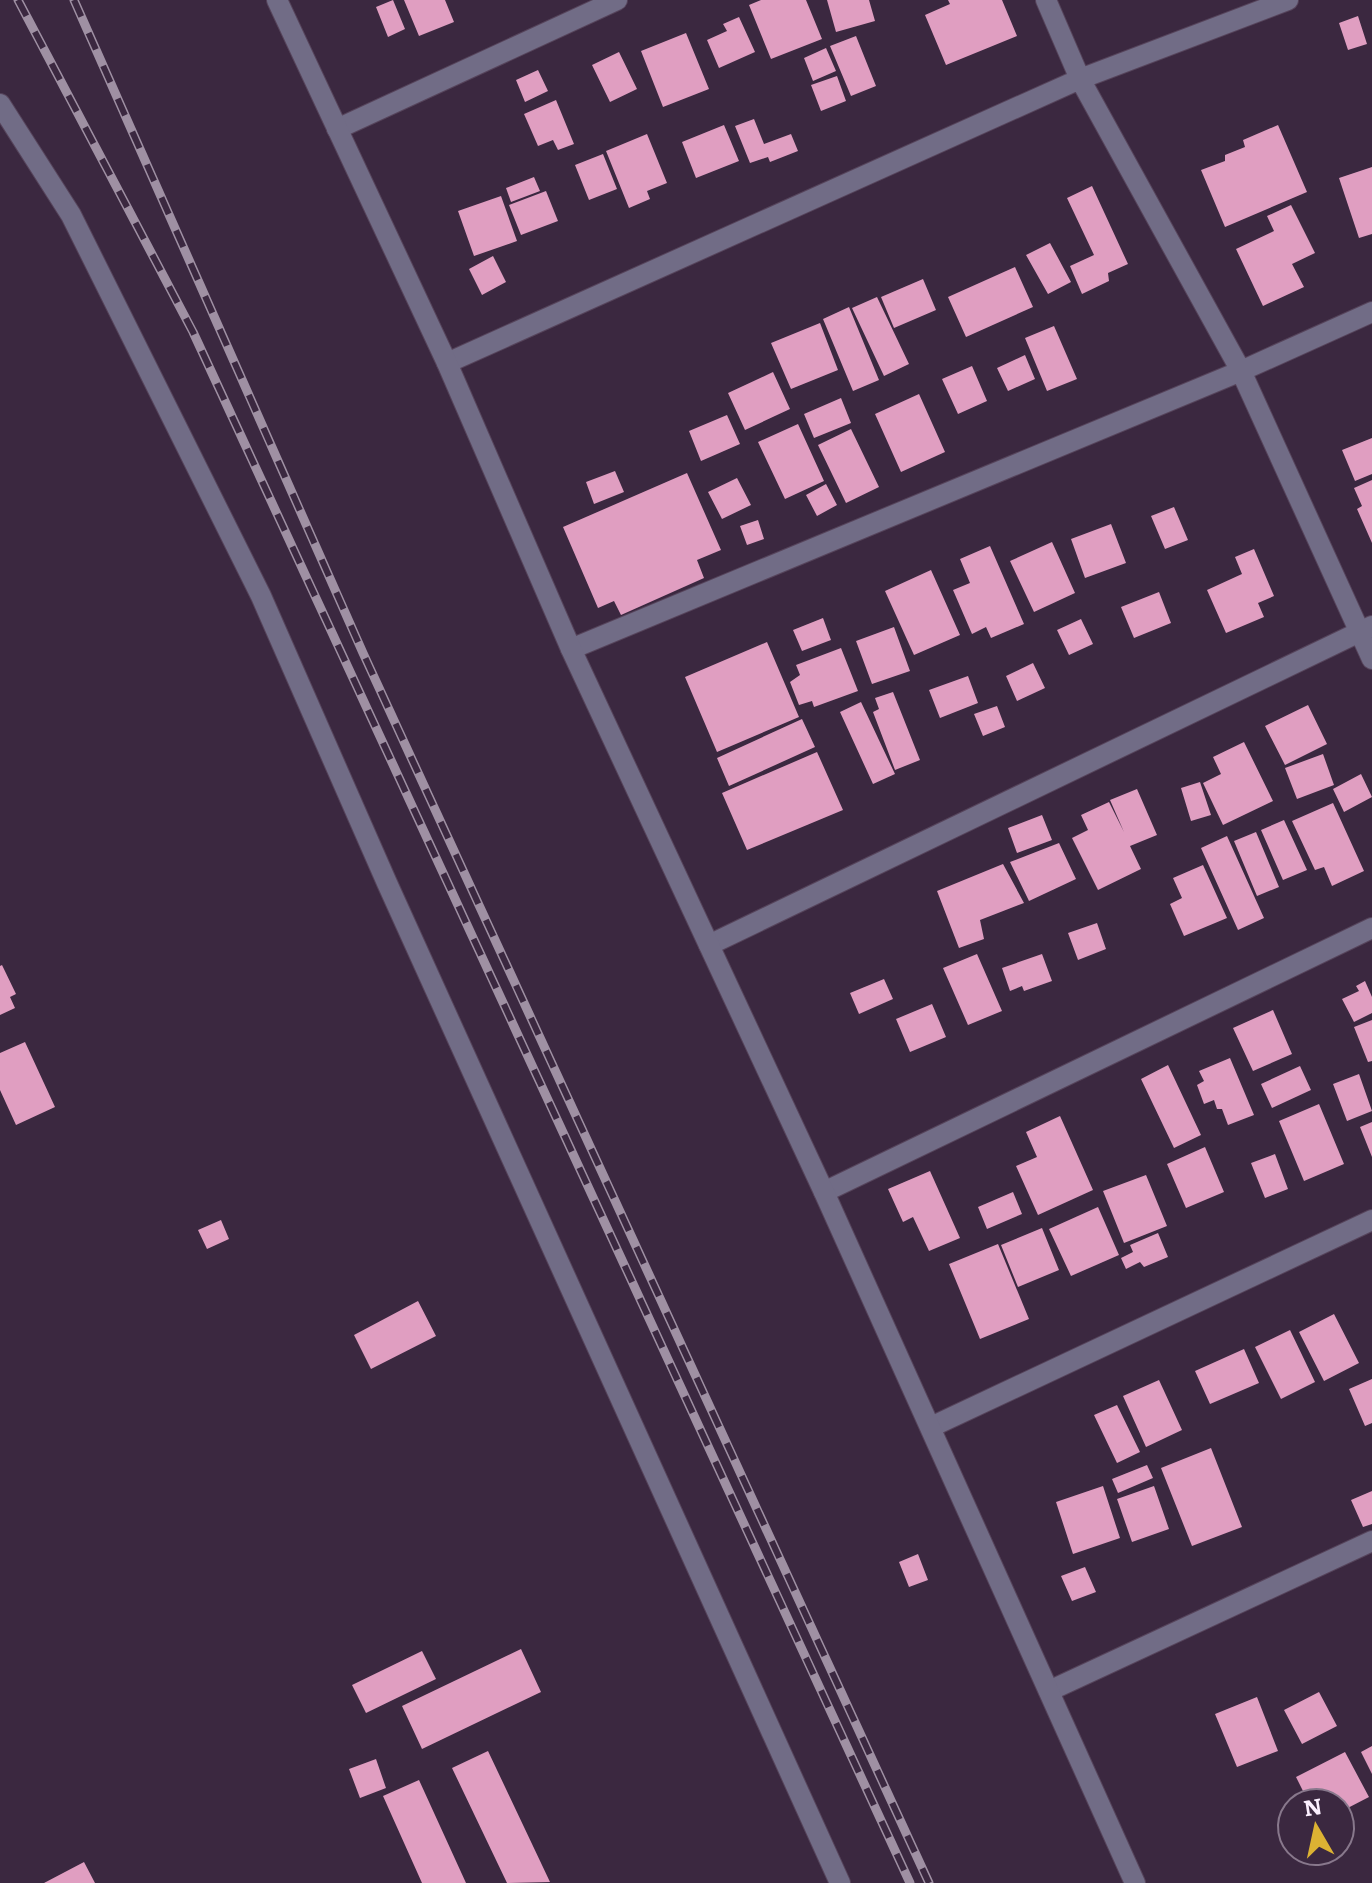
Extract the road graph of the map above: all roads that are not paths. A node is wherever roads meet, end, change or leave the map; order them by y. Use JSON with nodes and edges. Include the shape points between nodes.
{"nodes":[{"id":1,"x":277,"y":0,"type":"edge"},
{"id":2,"x":617,"y":0,"type":"edge"},
{"id":3,"x":1046,"y":0,"type":"edge"},
{"id":4,"x":1288,"y":0,"type":"edge"},
{"id":5,"x":1080,"y":79,"type":"junction"},
{"id":6,"x":0,"y":104,"type":"edge"},
{"id":7,"x":337,"y":129,"type":"junction"},
{"id":8,"x":1372,"y":312,"type":"edge"},
{"id":9,"x":447,"y":363,"type":"junction"},
{"id":10,"x":1241,"y":371,"type":"junction"},
{"id":11,"x":1366,"y":629,"type":"edge"},
{"id":12,"x":571,"y":649,"type":"junction"},
{"id":13,"x":1372,"y":659,"type":"edge"},
{"id":14,"x":1372,"y":928,"type":"edge"},
{"id":15,"x":709,"y":945,"type":"junction"},
{"id":16,"x":824,"y":1192,"type":"junction"},
{"id":17,"x":1372,"y":1220,"type":"edge"},
{"id":18,"x":931,"y":1427,"type":"junction"},
{"id":19,"x":1372,"y":1541,"type":"edge"},
{"id":20,"x":1049,"y":1691,"type":"junction"},
{"id":21,"x":840,"y":1883,"type":"edge"},
{"id":22,"x":1135,"y":1883,"type":"edge"}],
"edges":[{"from":1,"to":7,"type":"street"},
{"from":2,"to":7,"type":"street"},
{"from":3,"to":5,"type":"street"},
{"from":4,"to":5,"type":"street"},
{"from":5,"to":9,"type":"street"},
{"from":5,"to":10,"type":"street"},
{"from":6,"to":21,"type":"street","via":[[71,215],[261,596]]},
{"from":7,"to":9,"type":"street"},
{"from":8,"to":10,"type":"street"},
{"from":9,"to":12,"type":"street"},
{"from":10,"to":11,"type":"street"},
{"from":10,"to":12,"type":"street"},
{"from":11,"to":13,"type":"street"},
{"from":11,"to":15,"type":"street"},
{"from":12,"to":15,"type":"street"},
{"from":14,"to":16,"type":"street"},
{"from":15,"to":16,"type":"street"},
{"from":16,"to":18,"type":"street"},
{"from":17,"to":18,"type":"street"},
{"from":18,"to":20,"type":"street"},
{"from":19,"to":20,"type":"street"},
{"from":20,"to":22,"type":"street"}]}
